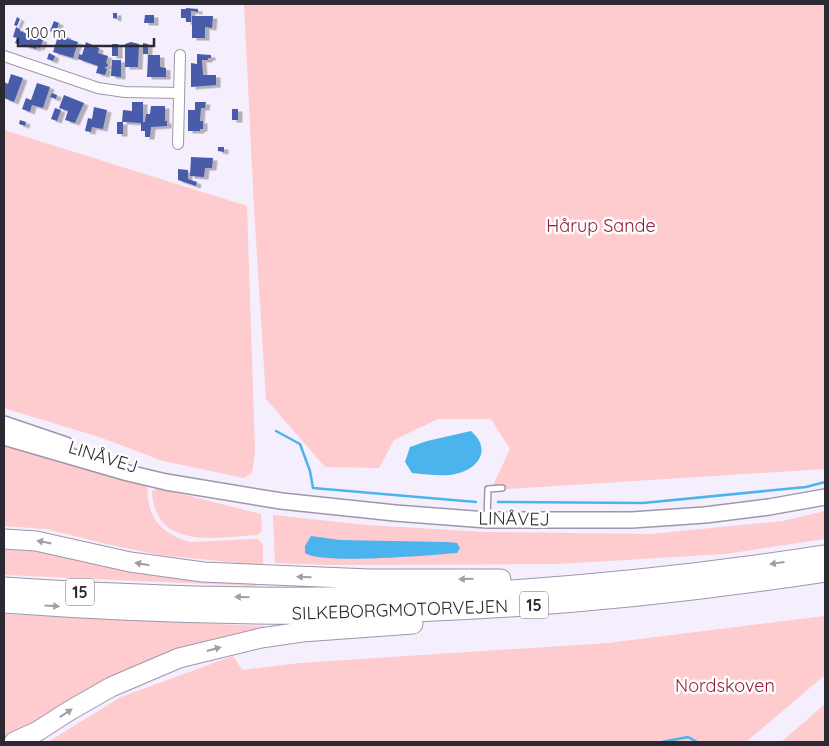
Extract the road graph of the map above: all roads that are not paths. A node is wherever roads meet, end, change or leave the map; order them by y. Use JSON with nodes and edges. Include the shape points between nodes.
{"nodes":[{"id":1,"x":180,"y":55,"type":"dead end"},
{"id":2,"x":4,"y":56,"type":"edge"},
{"id":3,"x":179,"y":93,"type":"junction"},
{"id":4,"x":178,"y":144,"type":"dead end"},
{"id":5,"x":4,"y":424,"type":"edge"},
{"id":6,"x":4,"y":430,"type":"edge"},
{"id":7,"x":4,"y":437,"type":"edge"},
{"id":8,"x":52,"y":441,"type":"junction"},
{"id":9,"x":203,"y":488,"type":"junction"},
{"id":10,"x":502,"y":488,"type":"dead end"},
{"id":11,"x":825,"y":497,"type":"edge"},
{"id":12,"x":487,"y":520,"type":"junction"},
{"id":13,"x":7,"y":540,"type":"edge"},
{"id":14,"x":825,"y":555,"type":"edge"},
{"id":15,"x":707,"y":572,"type":"junction"},
{"id":16,"x":825,"y":572,"type":"edge"},
{"id":17,"x":742,"y":585,"type":"junction"},
{"id":18,"x":4,"y":587,"type":"edge"},
{"id":19,"x":4,"y":603,"type":"edge"},
{"id":20,"x":14,"y":742,"type":"edge"}],
"edges":[{"from":1,"to":3,"type":"street"},
{"from":2,"to":3,"type":"street","via":[[98,88]]},
{"from":3,"to":4,"type":"street"},
{"from":5,"to":8,"type":"main road","name":"LINÅVEJ"},
{"from":6,"to":8,"type":"main road"},
{"from":7,"to":9,"type":"main road","name":"LINÅVEJ","via":[[128,474]]},
{"from":8,"to":9,"type":"main road","name":"LINÅVEJ"},
{"from":9,"to":12,"type":"main road","name":"LINÅVEJ","via":[[331,507]]},
{"from":10,"to":12,"type":"lane","via":[[488,490]]},
{"from":11,"to":12,"type":"main road","name":"LINÅVEJ","via":[[704,515],[632,520]]},
{"from":15,"to":13,"type":"highway","one_way":true,"via":[[412,580],[240,575],[159,567],[42,542]]},
{"from":14,"to":15,"type":"highway","name":"SILKEBORGMOTORVEJEN","number":"15","one_way":true},
{"from":15,"to":18,"type":"highway","name":"SILKEBORGMOTORVEJEN","number":"15","one_way":true,"via":[[582,585],[413,595],[242,598]]},
{"from":16,"to":17,"type":"highway","name":"SILKEBORGMOTORVEJEN","number":"15"},
{"from":19,"to":17,"type":"highway","name":"SILKEBORGMOTORVEJEN","number":"15","one_way":true,"via":[[166,612],[403,612],[508,608]]},
{"from":20,"to":17,"type":"highway","one_way":true,"via":[[135,676],[179,658],[262,638],[603,608]]}]}
